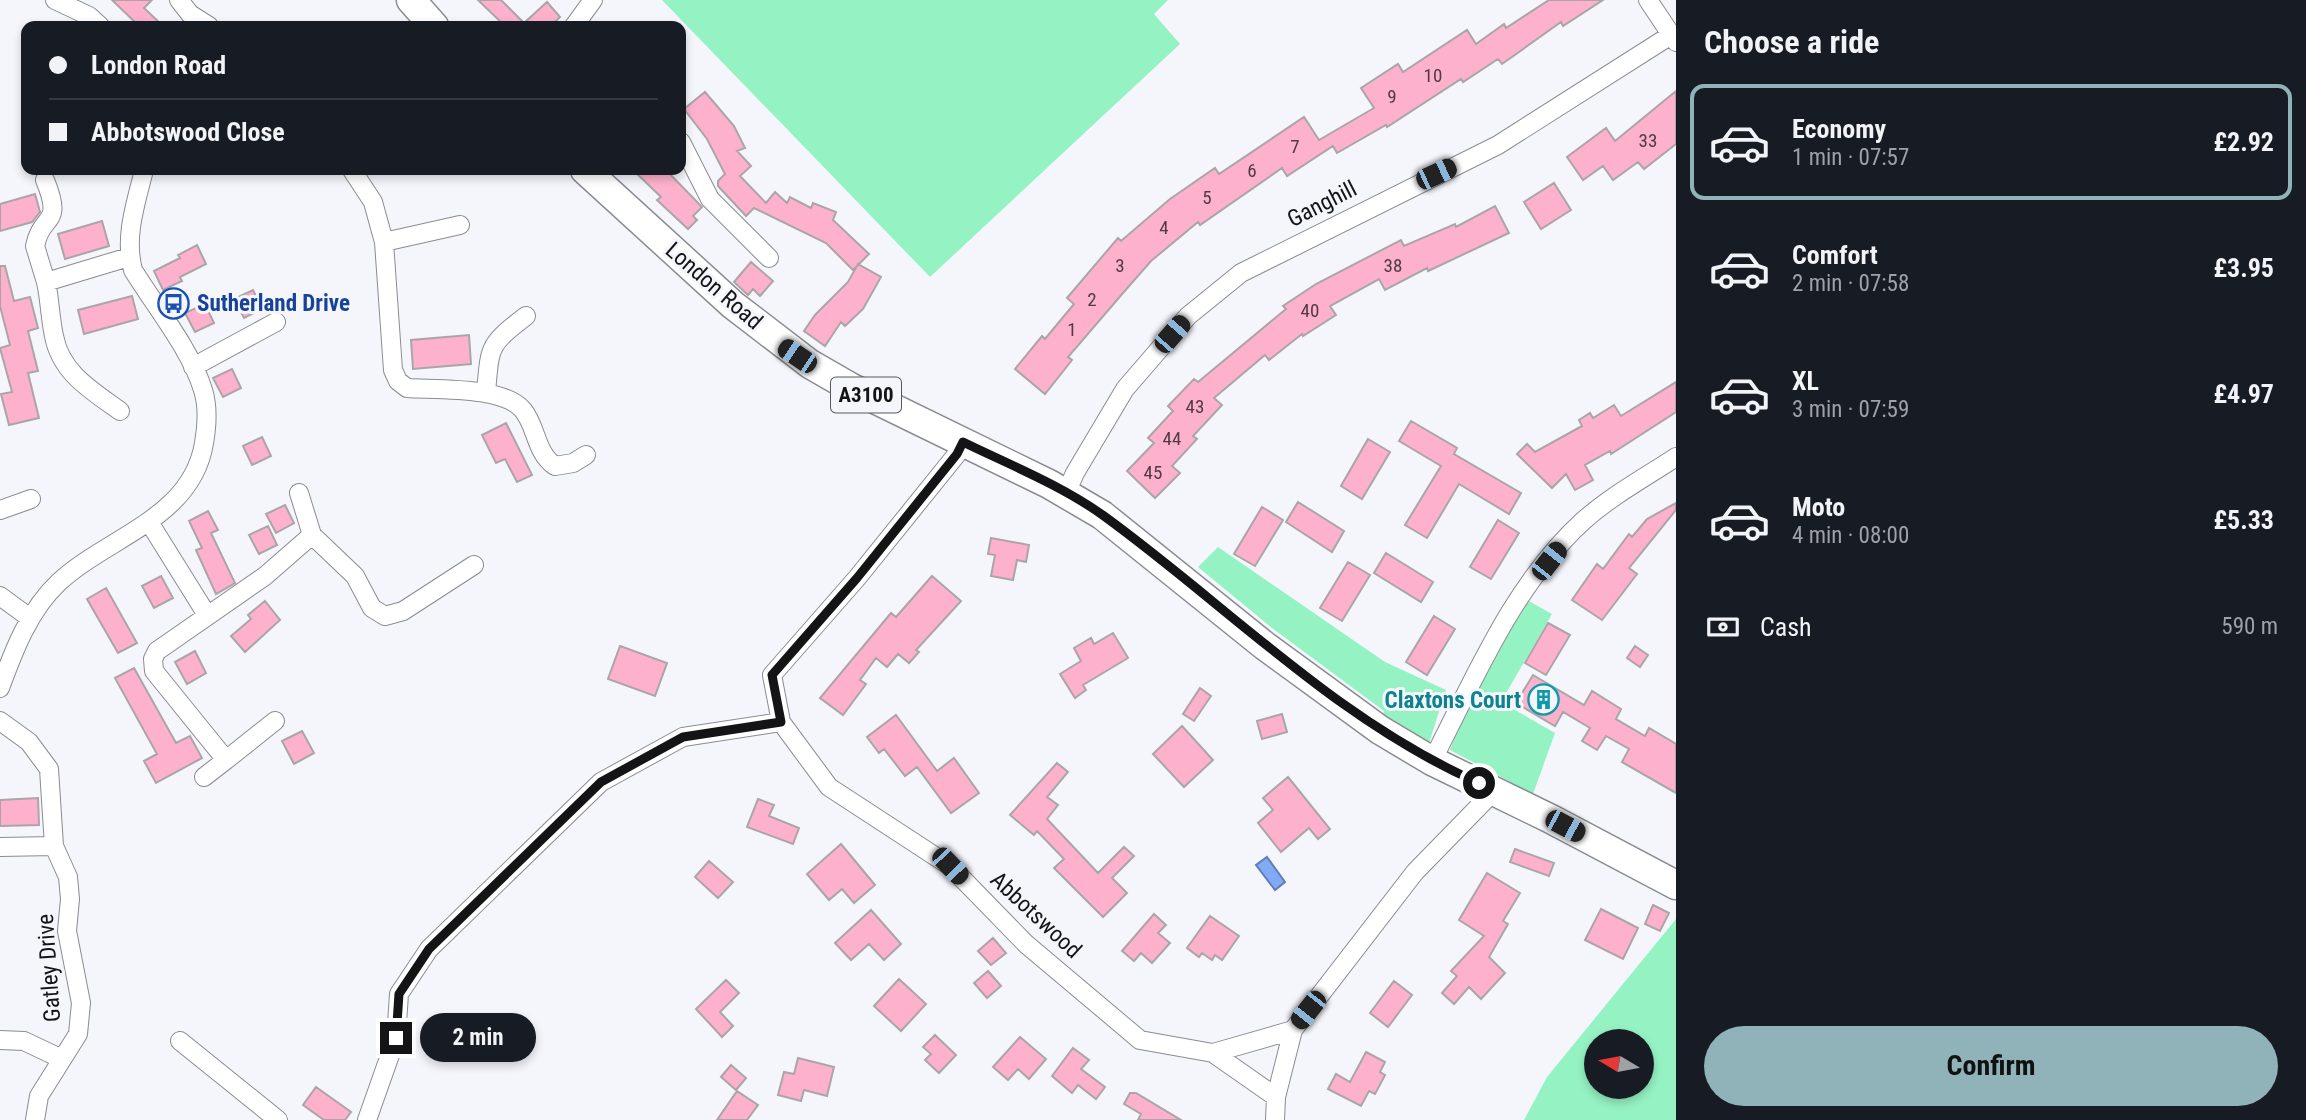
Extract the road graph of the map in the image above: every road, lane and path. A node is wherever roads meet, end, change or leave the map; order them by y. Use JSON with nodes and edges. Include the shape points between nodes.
{"nodes":[{"id":1,"x":55,"y":0,"type":"edge"},
{"id":2,"x":178,"y":0,"type":"edge"},
{"id":3,"x":411,"y":0,"type":"edge"},
{"id":4,"x":593,"y":0,"type":"edge"},
{"id":5,"x":1648,"y":0,"type":"edge"},
{"id":6,"x":94,"y":21,"type":"edge"},
{"id":7,"x":202,"y":21,"type":"edge"},
{"id":8,"x":430,"y":21,"type":"edge"},
{"id":9,"x":578,"y":21,"type":"edge"},
{"id":10,"x":1673,"y":38,"type":"edge"},
{"id":11,"x":686,"y":152,"type":"edge"},
{"id":12,"x":143,"y":175,"type":"edge"},
{"id":13,"x":355,"y":175,"type":"edge"},
{"id":14,"x":590,"y":175,"type":"edge"},
{"id":15,"x":46,"y":180,"type":"dead end"},
{"id":16,"x":460,"y":225,"type":"dead end"},
{"id":17,"x":384,"y":242,"type":"junction"},
{"id":18,"x":130,"y":257,"type":"junction"},
{"id":19,"x":769,"y":258,"type":"dead end"},
{"id":20,"x":46,"y":282,"type":"junction"},
{"id":21,"x":526,"y":316,"type":"dead end"},
{"id":22,"x":276,"y":322,"type":"dead end"},
{"id":23,"x":193,"y":367,"type":"junction"},
{"id":24,"x":486,"y":393,"type":"junction"},
{"id":25,"x":120,"y":411,"type":"dead end"},
{"id":26,"x":963,"y":442,"type":"junction"},
{"id":27,"x":586,"y":455,"type":"dead end"},
{"id":28,"x":1676,"y":457,"type":"edge"},
{"id":29,"x":299,"y":493,"type":"dead end"},
{"id":30,"x":1066,"y":493,"type":"junction"},
{"id":31,"x":31,"y":499,"type":"dead end"},
{"id":32,"x":0,"y":510,"type":"edge"},
{"id":33,"x":149,"y":522,"type":"junction"},
{"id":34,"x":312,"y":535,"type":"junction"},
{"id":35,"x":474,"y":565,"type":"dead end"},
{"id":36,"x":0,"y":596,"type":"edge"},
{"id":37,"x":207,"y":615,"type":"junction"},
{"id":38,"x":30,"y":618,"type":"junction"},
{"id":39,"x":0,"y":688,"type":"edge"},
{"id":40,"x":0,"y":721,"type":"edge"},
{"id":41,"x":275,"y":721,"type":"dead end"},
{"id":42,"x":781,"y":722,"type":"junction"},
{"id":43,"x":226,"y":760,"type":"junction"},
{"id":44,"x":1432,"y":761,"type":"junction"},
{"id":45,"x":204,"y":777,"type":"dead end"},
{"id":46,"x":1495,"y":790,"type":"junction"},
{"id":47,"x":54,"y":846,"type":"junction"},
{"id":48,"x":0,"y":847,"type":"edge"},
{"id":49,"x":1676,"y":885,"type":"edge"},
{"id":50,"x":1293,"y":1030,"type":"junction"},
{"id":51,"x":0,"y":1040,"type":"edge"},
{"id":52,"x":180,"y":1041,"type":"dead end"},
{"id":53,"x":1213,"y":1053,"type":"junction"},
{"id":54,"x":62,"y":1059,"type":"junction"},
{"id":55,"x":1276,"y":1097,"type":"junction"},
{"id":56,"x":35,"y":1120,"type":"edge"},
{"id":57,"x":278,"y":1120,"type":"edge"},
{"id":58,"x":367,"y":1120,"type":"edge"},
{"id":59,"x":1275,"y":1120,"type":"edge"}],
"edges":[{"from":1,"to":6,"type":"street"},
{"from":2,"to":7,"type":"street"},
{"from":3,"to":8,"type":"main road"},
{"from":4,"to":9,"type":"street"},
{"from":5,"to":10,"type":"street","name":"Ganghill"},
{"from":10,"to":30,"type":"street","name":"Ganghill","via":[[1498,145],[1241,273],[1188,316],[1125,389]]},
{"from":11,"to":19,"type":"street","via":[[710,199]]},
{"from":12,"to":18,"type":"street","via":[[129,237]]},
{"from":13,"to":17,"type":"street","via":[[373,202]]},
{"from":14,"to":26,"type":"main road","name":"London Road","number":"A3100","via":[[733,306],[785,347],[850,387]]},
{"from":15,"to":20,"type":"street","via":[[53,213],[35,246]]},
{"from":16,"to":17,"type":"street"},
{"from":17,"to":24,"type":"street","via":[[393,370],[398,382],[407,387]]},
{"from":18,"to":20,"type":"street"},
{"from":18,"to":23,"type":"street","via":[[133,270]]},
{"from":20,"to":25,"type":"street","via":[[54,337],[64,365]]},
{"from":21,"to":24,"type":"street","via":[[489,350]]},
{"from":22,"to":23,"type":"street"},
{"from":23,"to":33,"type":"street","via":[[203,391],[207,427],[202,453],[177,501]]},
{"from":24,"to":27,"type":"street","via":[[505,397],[523,410],[545,459],[555,466]]},
{"from":26,"to":30,"type":"main road","name":"London Road","number":"A3100"},
{"from":26,"to":42,"type":"street","name":"Abbotswood","via":[[857,578],[772,675]]},
{"from":28,"to":44,"type":"street","via":[[1603,505],[1564,541],[1512,607]]},
{"from":29,"to":34,"type":"street"},
{"from":30,"to":44,"type":"main road","name":"London Road","number":"A3100","via":[[1102,514],[1303,675]]},
{"from":31,"to":32,"type":"street"},
{"from":33,"to":37,"type":"street"},
{"from":33,"to":38,"type":"street","via":[[93,555],[58,583]]},
{"from":34,"to":35,"type":"street","via":[[355,576],[372,608],[385,616],[403,611]]},
{"from":34,"to":37,"type":"street","via":[[265,576]]},
{"from":36,"to":38,"type":"street"},
{"from":37,"to":43,"type":"street","via":[[157,651],[154,671]]},
{"from":38,"to":39,"type":"street"},
{"from":40,"to":47,"type":"street","via":[[29,742],[49,769]]},
{"from":41,"to":43,"type":"street"},
{"from":42,"to":53,"type":"street","name":"Abbotswood","via":[[829,787],[950,866],[1026,944],[1140,1040]]},
{"from":42,"to":58,"type":"street","via":[[683,737],[601,782],[429,949],[399,994],[396,1038]]},
{"from":43,"to":45,"type":"street"},
{"from":44,"to":46,"type":"main road","name":"London Road","number":"A3100"},
{"from":46,"to":49,"type":"main road","name":"London Road","number":"A3100"},
{"from":46,"to":50,"type":"street","via":[[1415,872]]},
{"from":47,"to":48,"type":"street"},
{"from":47,"to":54,"type":"street","name":"Gatley Drive","via":[[68,877],[67,931],[81,1003],[78,1034]]},
{"from":50,"to":53,"type":"street","name":"Abbotswood"},
{"from":50,"to":55,"type":"street"},
{"from":51,"to":54,"type":"street","via":[[24,1041]]},
{"from":52,"to":57,"type":"street"},
{"from":53,"to":55,"type":"street","name":"Abbotswood"},
{"from":54,"to":56,"type":"street","name":"Gatley Drive","via":[[39,1096]]},
{"from":55,"to":59,"type":"street"}]}
